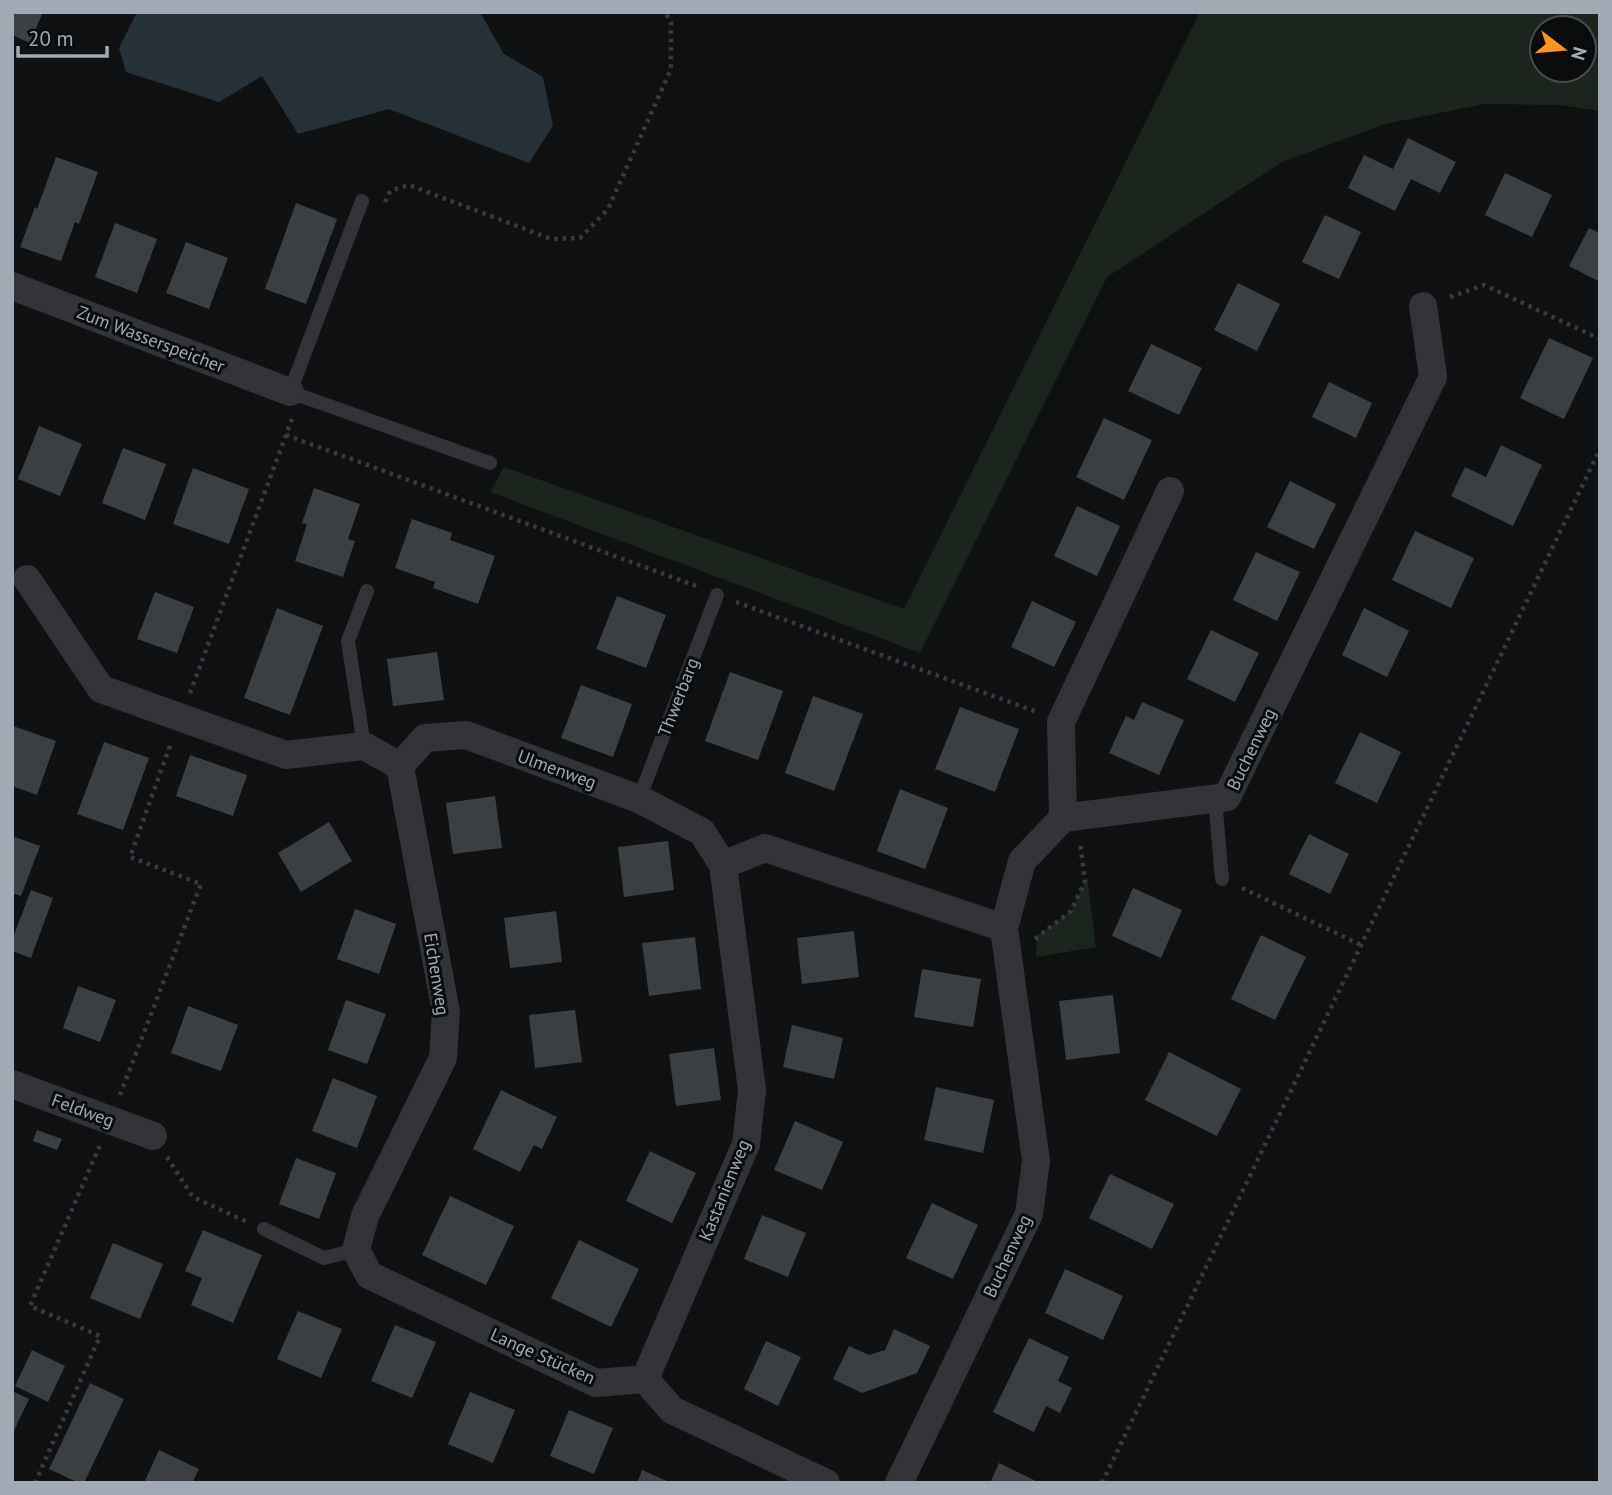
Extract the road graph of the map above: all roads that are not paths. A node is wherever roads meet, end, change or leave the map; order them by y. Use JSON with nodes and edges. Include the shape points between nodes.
{"nodes":[{"id":1,"x":362,"y":201,"type":"dead end"},
{"id":2,"x":12,"y":286,"type":"edge"},
{"id":3,"x":1423,"y":306,"type":"road end"},
{"id":4,"x":295,"y":394,"type":"junction"},
{"id":5,"x":490,"y":463,"type":"dead end"},
{"id":6,"x":1170,"y":491,"type":"dead end"},
{"id":7,"x":27,"y":579,"type":"dead end"},
{"id":8,"x":367,"y":591,"type":"dead end"},
{"id":9,"x":718,"y":594,"type":"road end"},
{"id":10,"x":364,"y":746,"type":"junction"},
{"id":11,"x":400,"y":766,"type":"junction"},
{"id":12,"x":639,"y":799,"type":"junction"},
{"id":13,"x":1215,"y":799,"type":"junction"},
{"id":14,"x":1070,"y":817,"type":"junction"},
{"id":15,"x":723,"y":865,"type":"junction"},
{"id":16,"x":1222,"y":879,"type":"road end"},
{"id":17,"x":1004,"y":928,"type":"junction"},
{"id":18,"x":12,"y":1084,"type":"edge"},
{"id":19,"x":153,"y":1136,"type":"road end"},
{"id":20,"x":264,"y":1229,"type":"road end"},
{"id":21,"x":355,"y":1250,"type":"junction"},
{"id":22,"x":645,"y":1379,"type":"junction"},
{"id":23,"x":826,"y":1483,"type":"edge"},
{"id":24,"x":899,"y":1483,"type":"edge"}],
"edges":[{"from":1,"to":4,"type":"lane"},
{"from":2,"to":4,"type":"street","name":"Zum Wasserspeicher"},
{"from":3,"to":13,"type":"street","name":"Buchenweg","via":[[1433,377],[1227,797]]},
{"from":4,"to":5,"type":"lane"},
{"from":6,"to":14,"type":"street","via":[[1061,722]]},
{"from":7,"to":10,"type":"street","via":[[101,689],[286,755]]},
{"from":8,"to":10,"type":"lane","via":[[348,640]]},
{"from":9,"to":12,"type":"lane","name":"Thwerbarg"},
{"from":10,"to":11,"type":"street"},
{"from":11,"to":12,"type":"street","name":"Ulmenweg","via":[[425,738],[466,735]]},
{"from":11,"to":21,"type":"street","name":"Eichenweg","via":[[446,1012],[443,1058],[365,1216]]},
{"from":12,"to":15,"type":"street","name":"Ulmenweg","via":[[702,832]]},
{"from":13,"to":14,"type":"street","name":"Buchenweg"},
{"from":13,"to":16,"type":"lane"},
{"from":14,"to":17,"type":"street","via":[[1022,861]]},
{"from":15,"to":17,"type":"street","via":[[765,848]]},
{"from":15,"to":22,"type":"street","name":"Kastanienweg","via":[[752,1090],[746,1144]]},
{"from":17,"to":24,"type":"street","name":"Buchenweg","via":[[1036,1161],[1029,1214]]},
{"from":18,"to":19,"type":"street","name":"Feldweg"},
{"from":20,"to":21,"type":"lane","via":[[324,1258]]},
{"from":21,"to":22,"type":"street","name":"Lange Stücken","via":[[369,1275],[596,1383]]},
{"from":22,"to":23,"type":"street","via":[[672,1410]]}]}
